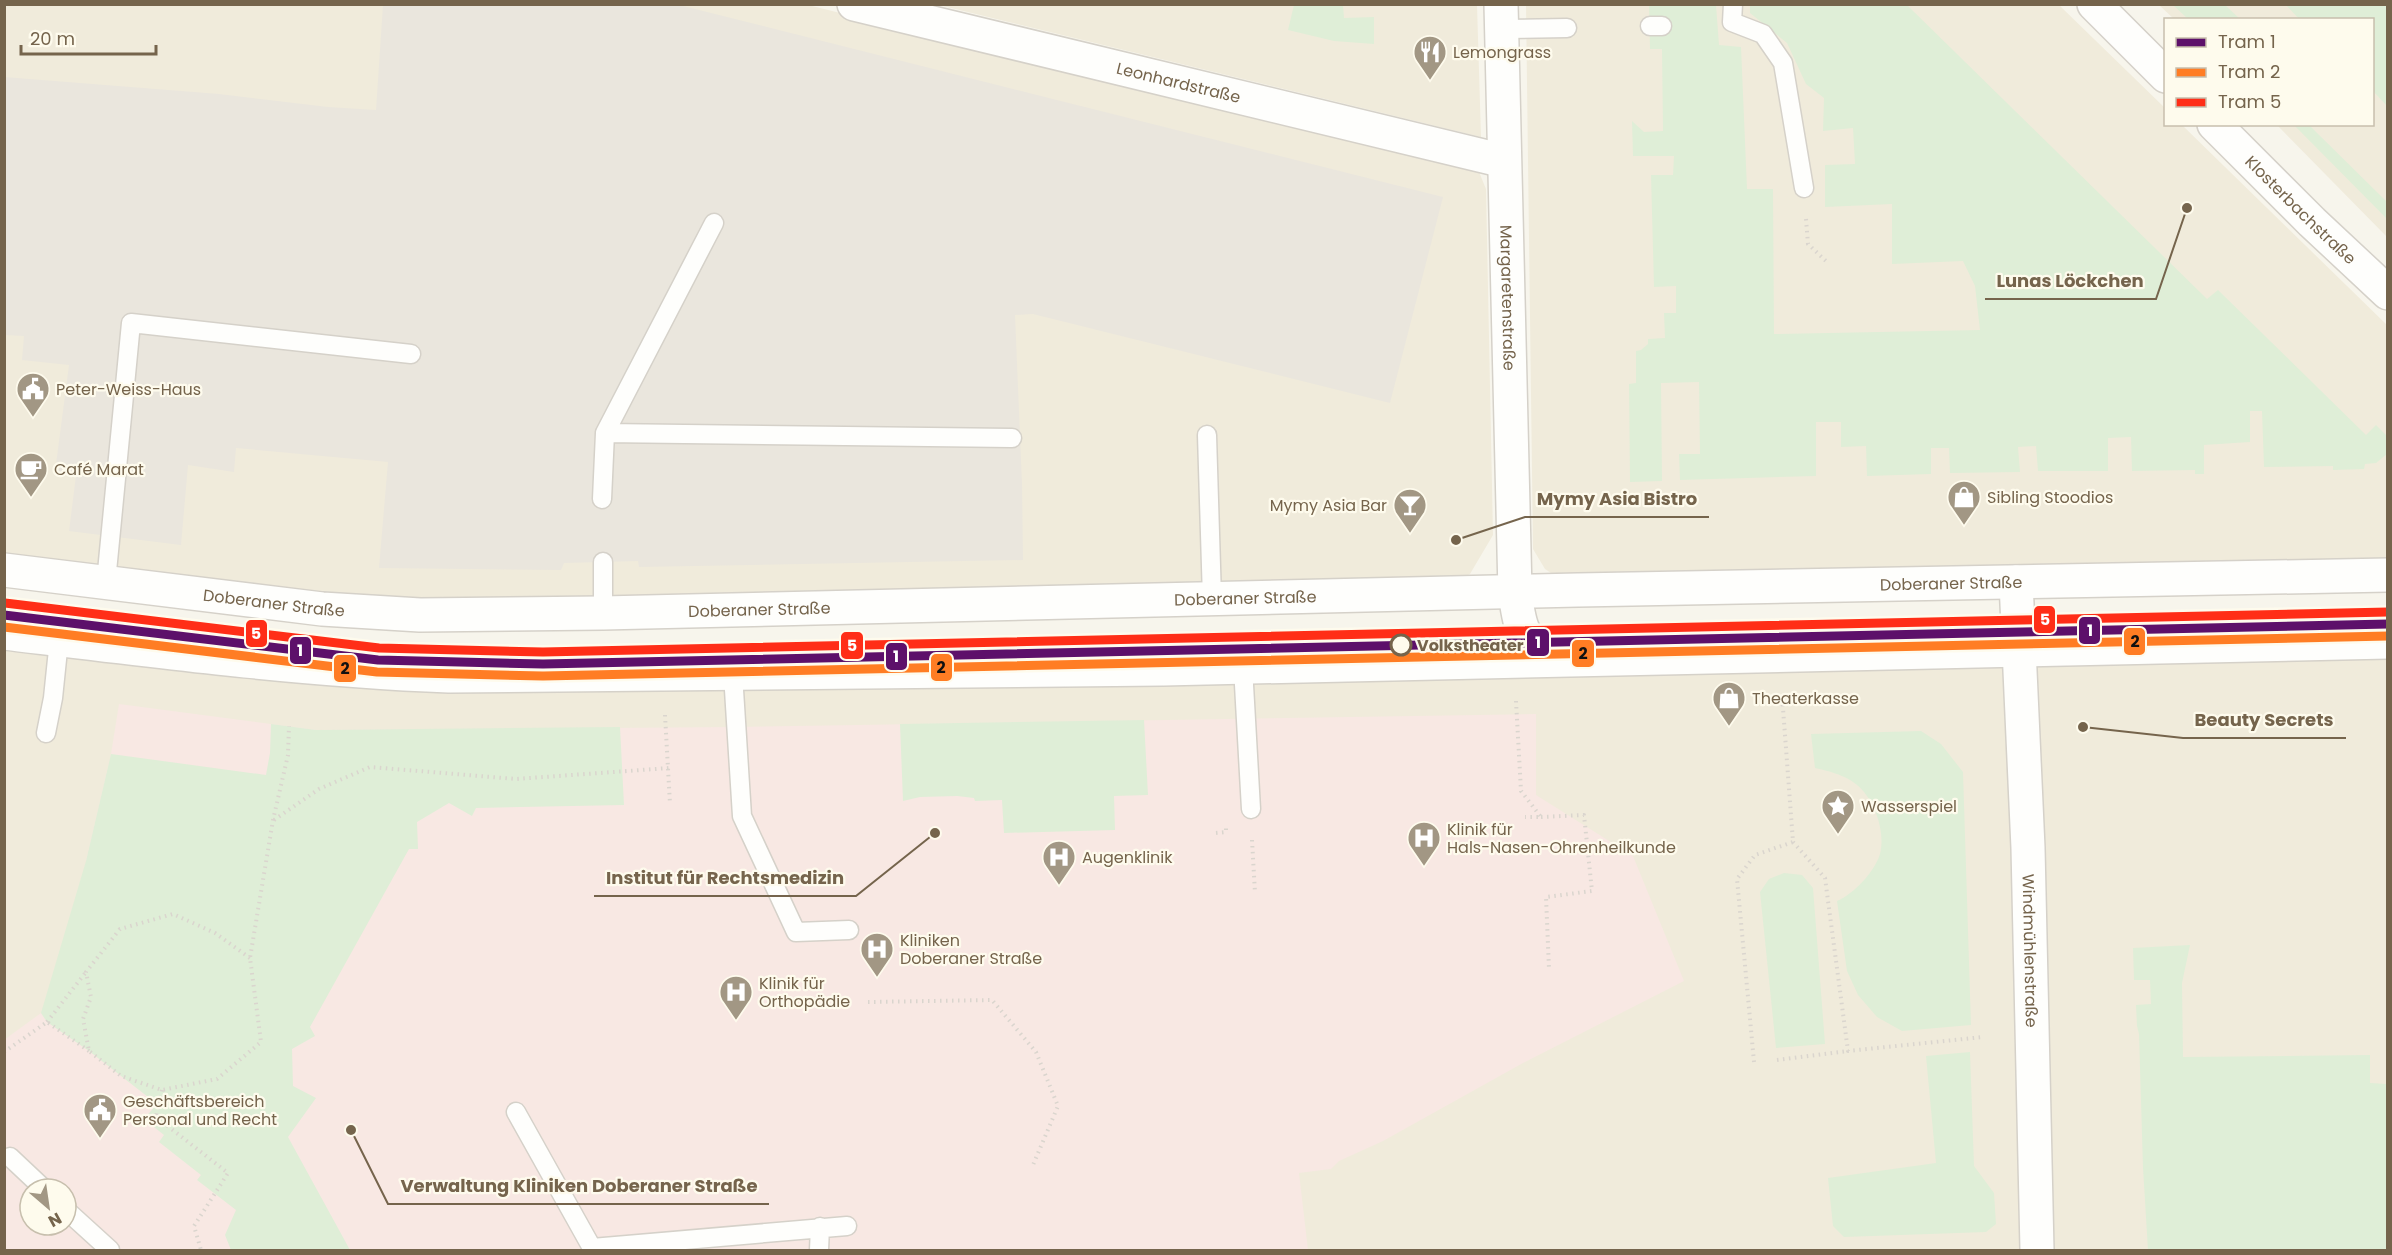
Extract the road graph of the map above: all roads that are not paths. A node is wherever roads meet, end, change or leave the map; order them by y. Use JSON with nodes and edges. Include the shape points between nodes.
{"nodes":[{"id":1,"x":854,"y":4,"type":"edge"},
{"id":2,"x":1733,"y":4,"type":"edge"},
{"id":3,"x":2098,"y":6,"type":"edge"},
{"id":4,"x":1502,"y":17,"type":"edge"},
{"id":5,"x":1567,"y":28,"type":"dead end"},
{"id":6,"x":2164,"y":74,"type":"edge"},
{"id":7,"x":2216,"y":126,"type":"edge"},
{"id":8,"x":1504,"y":161,"type":"junction"},
{"id":9,"x":1804,"y":188,"type":"dead end"},
{"id":10,"x":714,"y":223,"type":"dead end"},
{"id":11,"x":2388,"y":293,"type":"edge"},
{"id":12,"x":411,"y":354,"type":"dead end"},
{"id":13,"x":605,"y":433,"type":"junction"},
{"id":14,"x":1207,"y":435,"type":"dead end"},
{"id":15,"x":1012,"y":438,"type":"dead end"},
{"id":16,"x":602,"y":499,"type":"dead end"},
{"id":17,"x":603,"y":562,"type":"dead end"},
{"id":18,"x":4,"y":570,"type":"edge"},
{"id":19,"x":2388,"y":576,"type":"edge"},
{"id":20,"x":106,"y":582,"type":"junction"},
{"id":21,"x":2016,"y":582,"type":"junction"},
{"id":22,"x":1515,"y":592,"type":"junction"},
{"id":23,"x":1212,"y":599,"type":"junction"},
{"id":24,"x":603,"y":613,"type":"junction"},
{"id":25,"x":4,"y":633,"type":"edge"},
{"id":26,"x":59,"y":640,"type":"junction"},
{"id":27,"x":2388,"y":642,"type":"edge"},
{"id":28,"x":2018,"y":650,"type":"junction"},
{"id":29,"x":1544,"y":659,"type":"junction"},
{"id":30,"x":1243,"y":667,"type":"junction"},
{"id":31,"x":733,"y":674,"type":"junction"},
{"id":32,"x":46,"y":733,"type":"dead end"},
{"id":33,"x":1251,"y":810,"type":"dead end"},
{"id":34,"x":849,"y":930,"type":"dead end"},
{"id":35,"x":516,"y":1112,"type":"dead end"},
{"id":36,"x":10,"y":1157,"type":"dead end"},
{"id":37,"x":31,"y":1177,"type":"edge"},
{"id":38,"x":78,"y":1221,"type":"edge"},
{"id":39,"x":847,"y":1226,"type":"dead end"},
{"id":40,"x":820,"y":1227,"type":"junction"},
{"id":41,"x":640,"y":1247,"type":"edge"},
{"id":42,"x":110,"y":1251,"type":"edge"},
{"id":43,"x":819,"y":1251,"type":"edge"},
{"id":44,"x":2037,"y":1251,"type":"edge"}],
"edges":[{"from":1,"to":8,"type":"street","name":"Leonhardstraße"},
{"from":2,"to":9,"type":"lane","via":[[1732,22],[1763,34],[1783,63]]},
{"from":3,"to":6,"type":"street"},
{"from":4,"to":5,"type":"lane"},
{"from":4,"to":8,"type":"street","name":"Margaretenstraße"},
{"from":7,"to":11,"type":"street","name":"Klosterbachstraße"},
{"from":8,"to":22,"type":"street","name":"Margaretenstraße"},
{"from":10,"to":13,"type":"lane"},
{"from":12,"to":20,"type":"lane","via":[[131,323]]},
{"from":13,"to":15,"type":"lane"},
{"from":13,"to":16,"type":"lane"},
{"from":14,"to":23,"type":"lane"},
{"from":17,"to":24,"type":"lane"},
{"from":18,"to":20,"type":"street","name":"Doberaner Straße"},
{"from":19,"to":21,"type":"street","name":"Doberaner Straße"},
{"from":20,"to":24,"type":"street","name":"Doberaner Straße","via":[[420,615]]},
{"from":21,"to":22,"type":"street","name":"Doberaner Straße"},
{"from":21,"to":28,"type":"street","name":"Windmühlenstraße"},
{"from":22,"to":23,"type":"street","name":"Doberaner Straße"},
{"from":22,"to":29,"type":"street","via":[[1519,620],[1528,641]]},
{"from":23,"to":24,"type":"street","name":"Doberaner Straße"},
{"from":25,"to":26,"type":"street"},
{"from":26,"to":31,"type":"street","via":[[358,673]]},
{"from":26,"to":32,"type":"lane"},
{"from":27,"to":28,"type":"street"},
{"from":28,"to":29,"type":"street"},
{"from":28,"to":44,"type":"street","name":"Windmühlenstraße","via":[[2028,848]]},
{"from":29,"to":30,"type":"street"},
{"from":30,"to":31,"type":"street"},
{"from":30,"to":33,"type":"lane"},
{"from":31,"to":34,"type":"lane","via":[[742,816],[796,932]]},
{"from":35,"to":41,"type":"lane","via":[[592,1248]]},
{"from":36,"to":37,"type":"lane"},
{"from":38,"to":42,"type":"lane"},
{"from":39,"to":40,"type":"lane"},
{"from":40,"to":41,"type":"lane"},
{"from":40,"to":43,"type":"lane"}]}
